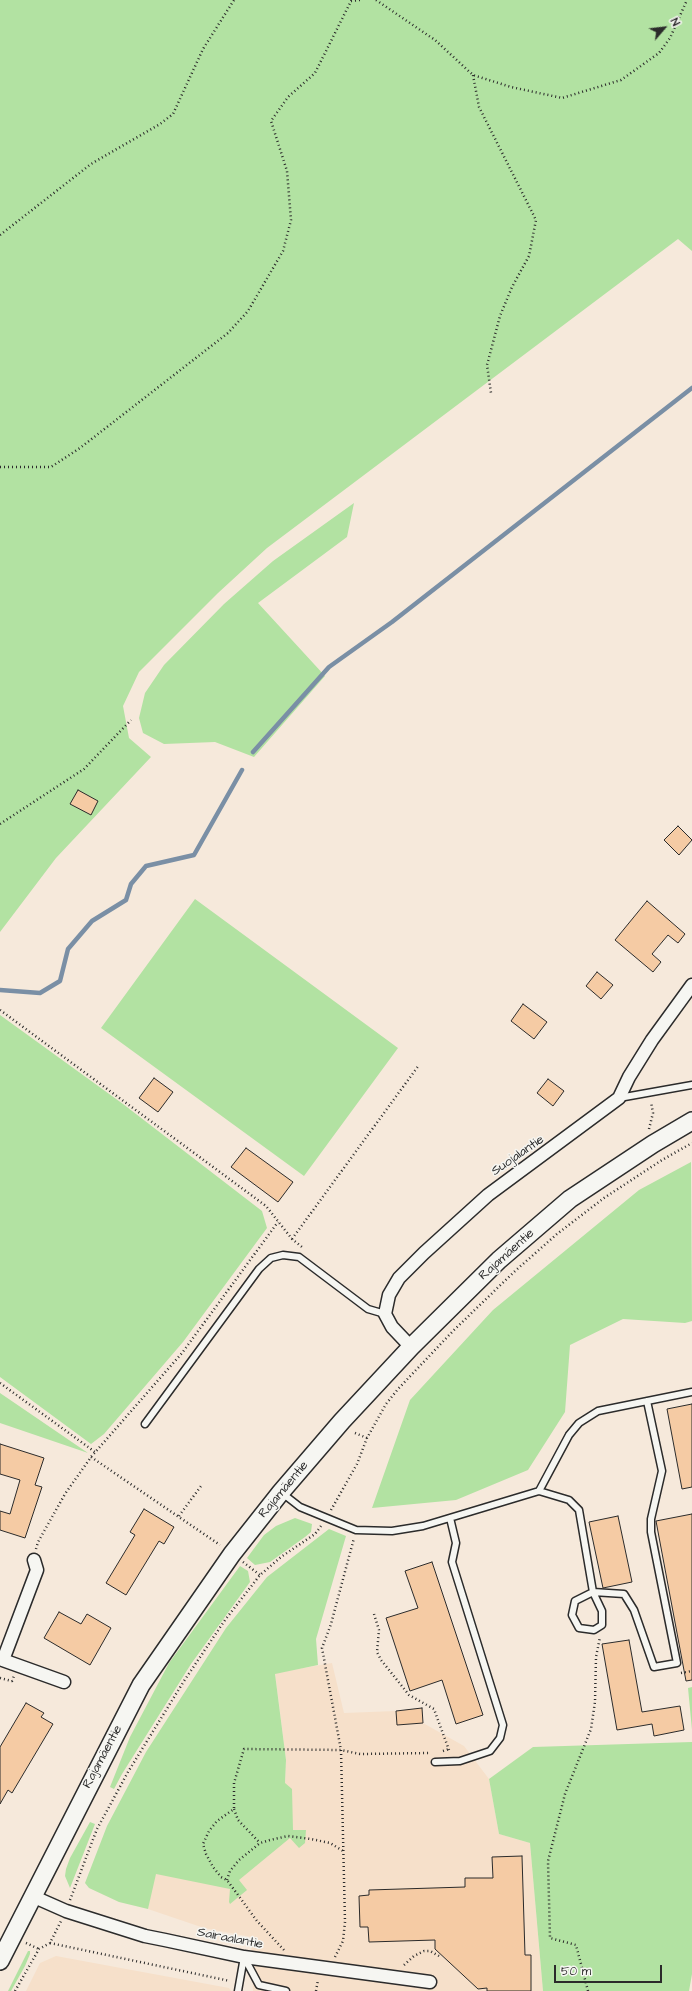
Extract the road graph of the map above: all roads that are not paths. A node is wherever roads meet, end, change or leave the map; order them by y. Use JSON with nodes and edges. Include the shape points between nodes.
{"nodes":[{"id":1,"x":692,"y":985,"type":"edge"},
{"id":2,"x":692,"y":1085,"type":"edge"},
{"id":3,"x":619,"y":1098,"type":"junction"},
{"id":4,"x":692,"y":1121,"type":"edge"},
{"id":5,"x":385,"y":1314,"type":"junction"},
{"id":6,"x":411,"y":1347,"type":"junction"},
{"id":7,"x":692,"y":1392,"type":"edge"},
{"id":8,"x":648,"y":1400,"type":"junction"},
{"id":9,"x":146,"y":1424,"type":"dead end"},
{"id":10,"x":281,"y":1492,"type":"junction"},
{"id":11,"x":539,"y":1492,"type":"junction"},
{"id":12,"x":450,"y":1518,"type":"junction"},
{"id":13,"x":34,"y":1560,"type":"road end"},
{"id":14,"x":594,"y":1592,"type":"junction"},
{"id":15,"x":2,"y":1659,"type":"edge"},
{"id":16,"x":64,"y":1682,"type":"dead end"},
{"id":17,"x":435,"y":1762,"type":"dead end"},
{"id":18,"x":32,"y":1896,"type":"junction"},
{"id":19,"x":244,"y":1957,"type":"junction"},
{"id":20,"x":0,"y":1962,"type":"edge"},
{"id":21,"x":430,"y":1982,"type":"dead end"},
{"id":22,"x":239,"y":1989,"type":"edge"},
{"id":23,"x":286,"y":1991,"type":"edge"}],
"edges":[{"from":1,"to":3,"type":"street","name":"Suojalantie","via":[[652,1040]]},
{"from":2,"to":3,"type":"lane"},
{"from":3,"to":5,"type":"street","name":"Suojalantie","via":[[488,1195],[424,1252],[399,1278],[389,1295]]},
{"from":4,"to":6,"type":"main road","name":"Rajamäentie","via":[[652,1144],[570,1199],[499,1260]]},
{"from":5,"to":6,"type":"street","via":[[392,1327]]},
{"from":5,"to":9,"type":"lane","via":[[368,1309],[299,1257],[283,1255],[271,1258],[259,1268]]},
{"from":6,"to":10,"type":"main road","name":"Rajamäentie"},
{"from":7,"to":8,"type":"lane"},
{"from":8,"to":11,"type":"lane","via":[[598,1411],[579,1423],[569,1435]]},
{"from":8,"to":14,"type":"lane","via":[[662,1471],[651,1519],[651,1532],[677,1663],[654,1667],[634,1610],[624,1594]]},
{"from":10,"to":12,"type":"lane","via":[[300,1507],[356,1530],[392,1531]]},
{"from":10,"to":18,"type":"main road","name":"Rajamäentie","via":[[232,1554],[141,1685]]},
{"from":11,"to":12,"type":"lane"},
{"from":11,"to":14,"type":"lane","via":[[569,1500],[579,1510]]},
{"from":12,"to":17,"type":"lane","via":[[456,1543],[452,1562],[503,1725],[500,1738],[490,1751],[478,1756]]},
{"from":13,"to":15,"type":"street","via":[[37,1570]]},
{"from":14,"to":14,"type":"lane","via":[[576,1601],[572,1615],[579,1628],[594,1630],[602,1625],[602,1611]]},
{"from":15,"to":16,"type":"street"},
{"from":18,"to":19,"type":"street","name":"Sairaalantie","via":[[145,1936]]},
{"from":18,"to":20,"type":"main road","name":"Rajamäentie"},
{"from":19,"to":21,"type":"street","name":"Sairaalantie"},
{"from":19,"to":22,"type":"lane"},
{"from":19,"to":23,"type":"lane","via":[[259,1985]]}]}
